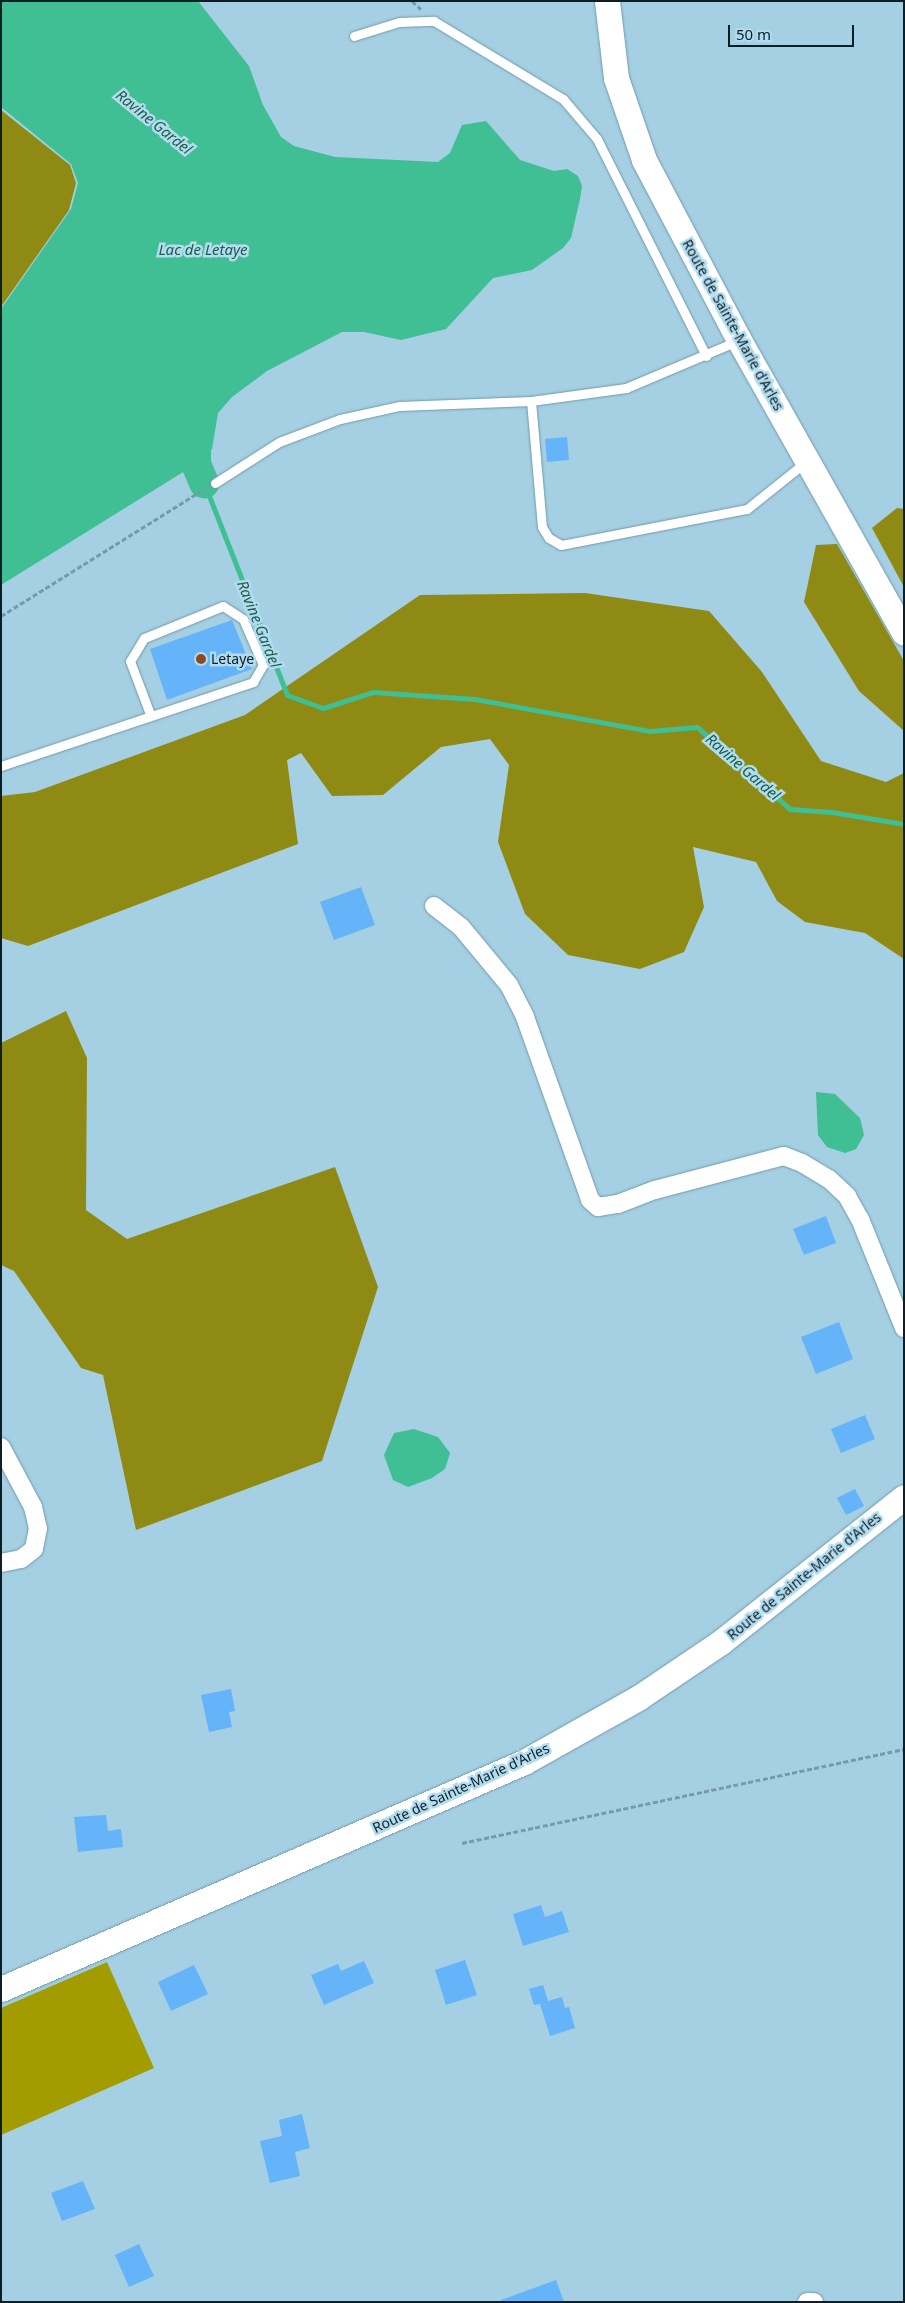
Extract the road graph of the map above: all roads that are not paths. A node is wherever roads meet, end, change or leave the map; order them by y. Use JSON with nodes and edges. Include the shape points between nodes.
{"nodes":[{"id":1,"x":606,"y":1,"type":"edge"},
{"id":2,"x":354,"y":36,"type":"dead end"},
{"id":3,"x":739,"y":340,"type":"junction"},
{"id":4,"x":706,"y":356,"type":"junction"},
{"id":5,"x":531,"y":401,"type":"junction"},
{"id":6,"x":809,"y":460,"type":"junction"},
{"id":7,"x":215,"y":483,"type":"dead end"},
{"id":8,"x":904,"y":633,"type":"edge"},
{"id":9,"x":150,"y":714,"type":"junction"},
{"id":10,"x":1,"y":766,"type":"edge"},
{"id":11,"x":434,"y":906,"type":"dead end"},
{"id":12,"x":904,"y":1328,"type":"edge"},
{"id":13,"x":1,"y":1447,"type":"edge"},
{"id":14,"x":904,"y":1497,"type":"edge"},
{"id":15,"x":1,"y":1564,"type":"edge"},
{"id":16,"x":1,"y":1989,"type":"edge"},
{"id":17,"x":807,"y":2302,"type":"edge"},
{"id":18,"x":814,"y":2302,"type":"edge"}],
"edges":[{"from":1,"to":3,"type":"main road","name":"Route de Sainte-Marie d'Arles","via":[[616,78],[644,160]]},
{"from":2,"to":4,"type":"lane","via":[[399,22],[434,21],[563,99],[597,139]]},
{"from":3,"to":4,"type":"lane"},
{"from":3,"to":6,"type":"main road","name":"Route de Sainte-Marie d'Arles"},
{"from":4,"to":5,"type":"lane","via":[[626,388]]},
{"from":5,"to":6,"type":"lane","via":[[542,527],[548,538],[561,545],[748,509]]},
{"from":5,"to":7,"type":"lane","via":[[399,406],[340,419],[278,442]]},
{"from":6,"to":8,"type":"main road","name":"Route de Sainte-Marie d'Arles"},
{"from":9,"to":9,"type":"lane","via":[[130,661],[144,638],[223,606],[243,619],[263,665],[253,682]]},
{"from":9,"to":10,"type":"lane"},
{"from":11,"to":12,"type":"street","via":[[461,927],[509,985],[524,1017],[590,1200],[598,1207],[618,1204],[655,1190],[784,1156],[802,1163],[829,1179],[847,1196],[860,1219]]},
{"from":13,"to":15,"type":"street","via":[[33,1507],[38,1528],[34,1549],[21,1559]]},
{"from":14,"to":16,"type":"main road","name":"Route de Sainte-Marie d'Arles","via":[[721,1642],[638,1698],[532,1757]]},
{"from":17,"to":18,"type":"street"}]}
